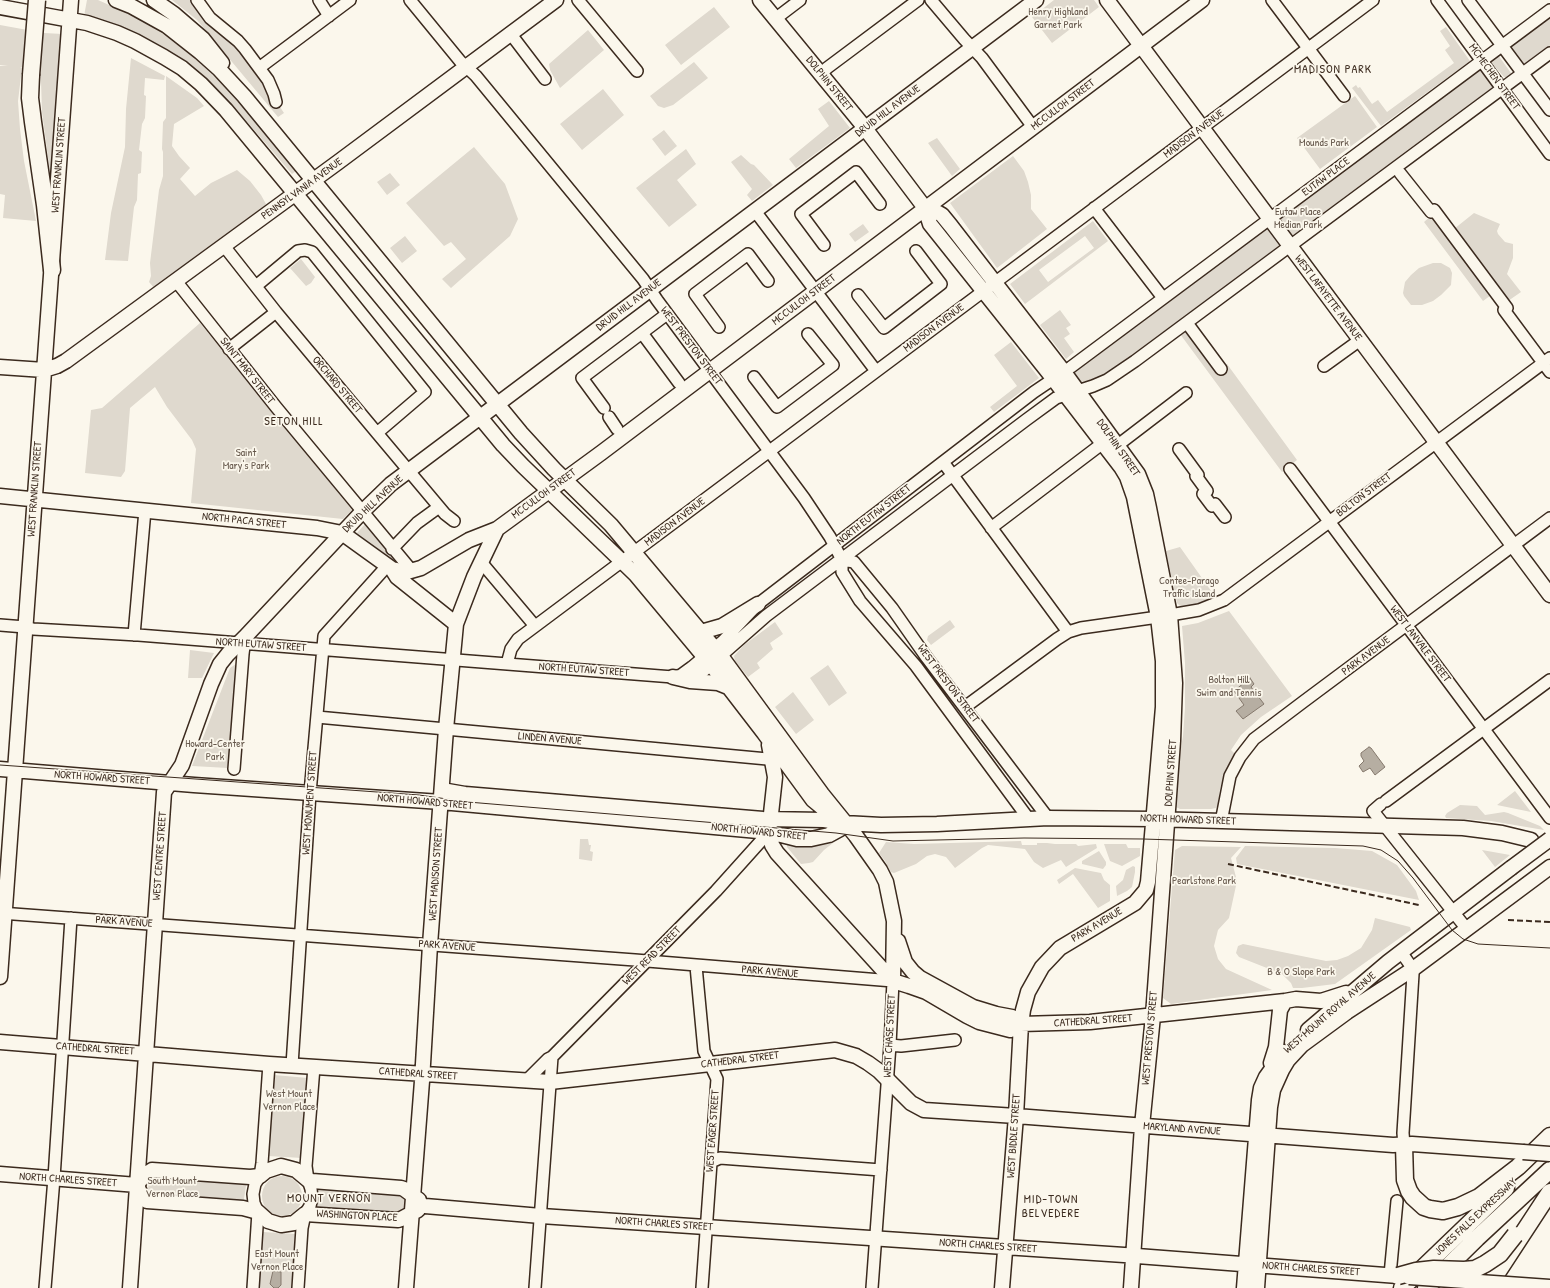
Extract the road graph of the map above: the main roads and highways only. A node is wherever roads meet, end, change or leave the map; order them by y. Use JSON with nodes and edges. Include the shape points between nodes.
{"nodes":[{"id":1,"x":37,"y":0,"type":"edge"},
{"id":2,"x":70,"y":0,"type":"edge"},
{"id":3,"x":116,"y":0,"type":"edge"},
{"id":4,"x":154,"y":0,"type":"edge"},
{"id":5,"x":556,"y":0,"type":"edge"},
{"id":6,"x":760,"y":0,"type":"edge"},
{"id":7,"x":1036,"y":0,"type":"edge"},
{"id":8,"x":1107,"y":0,"type":"edge"},
{"id":9,"x":1202,"y":0,"type":"edge"},
{"id":10,"x":0,"y":7,"type":"edge"},
{"id":11,"x":69,"y":19,"type":"junction"},
{"id":12,"x":1141,"y":46,"type":"junction"},
{"id":13,"x":244,"y":96,"type":"junction"},
{"id":14,"x":865,"y":129,"type":"junction"},
{"id":15,"x":312,"y":181,"type":"junction"},
{"id":16,"x":295,"y":194,"type":"junction"},
{"id":17,"x":925,"y":208,"type":"junction"},
{"id":18,"x":52,"y":270,"type":"junction"},
{"id":19,"x":0,"y":367,"type":"edge"},
{"id":20,"x":44,"y":370,"type":"junction"},
{"id":21,"x":1072,"y":393,"type":"junction"},
{"id":22,"x":497,"y":404,"type":"junction"},
{"id":23,"x":479,"y":417,"type":"junction"},
{"id":24,"x":565,"y":479,"type":"junction"},
{"id":25,"x":549,"y":491,"type":"junction"},
{"id":26,"x":0,"y":496,"type":"edge"},
{"id":27,"x":35,"y":499,"type":"junction"},
{"id":28,"x":497,"y":529,"type":"junction"},
{"id":29,"x":342,"y":533,"type":"junction"},
{"id":30,"x":390,"y":567,"type":"junction"},
{"id":31,"x":1550,"y":595,"type":"edge"},
{"id":32,"x":758,"y":604,"type":"road end"},
{"id":33,"x":1164,"y":616,"type":"junction"},
{"id":34,"x":456,"y":624,"type":"junction"},
{"id":35,"x":701,"y":632,"type":"junction"},
{"id":36,"x":243,"y":641,"type":"joint"},
{"id":37,"x":713,"y":656,"type":"junction"},
{"id":38,"x":673,"y":677,"type":"road end"},
{"id":39,"x":728,"y":687,"type":"junction"},
{"id":40,"x":778,"y":760,"type":"junction"},
{"id":41,"x":0,"y":769,"type":"edge"},
{"id":42,"x":16,"y":771,"type":"junction"},
{"id":43,"x":171,"y":783,"type":"junction"},
{"id":44,"x":442,"y":796,"type":"junction"},
{"id":45,"x":1153,"y":819,"type":"junction"},
{"id":46,"x":1167,"y":819,"type":"junction"},
{"id":47,"x":844,"y":823,"type":"junction"},
{"id":48,"x":770,"y":826,"type":"junction"},
{"id":49,"x":1550,"y":839,"type":"edge"},
{"id":50,"x":1531,"y":840,"type":"dead end"},
{"id":51,"x":1550,"y":861,"type":"edge"},
{"id":52,"x":1546,"y":870,"type":"edge"},
{"id":53,"x":1531,"y":882,"type":"junction"},
{"id":54,"x":2,"y":913,"type":"edge"},
{"id":55,"x":895,"y":927,"type":"junction"},
{"id":56,"x":0,"y":977,"type":"edge"},
{"id":57,"x":893,"y":981,"type":"junction"},
{"id":58,"x":1358,"y":988,"type":"junction"},
{"id":59,"x":1285,"y":1001,"type":"junction"},
{"id":60,"x":1347,"y":1012,"type":"junction"},
{"id":61,"x":1328,"y":1013,"type":"junction"},
{"id":62,"x":1152,"y":1016,"type":"junction"},
{"id":63,"x":1021,"y":1024,"type":"junction"},
{"id":64,"x":0,"y":1042,"type":"edge"},
{"id":65,"x":835,"y":1050,"type":"joint"},
{"id":66,"x":145,"y":1054,"type":"junction"},
{"id":67,"x":423,"y":1074,"type":"junction"},
{"id":68,"x":1266,"y":1077,"type":"junction"},
{"id":69,"x":1016,"y":1116,"type":"junction"},
{"id":70,"x":1142,"y":1126,"type":"junction"},
{"id":71,"x":1262,"y":1134,"type":"junction"},
{"id":72,"x":1550,"y":1136,"type":"edge"},
{"id":73,"x":1404,"y":1144,"type":"junction"},
{"id":74,"x":1550,"y":1148,"type":"edge"},
{"id":75,"x":1550,"y":1154,"type":"edge"},
{"id":76,"x":1550,"y":1170,"type":"edge"},
{"id":77,"x":0,"y":1174,"type":"edge"},
{"id":78,"x":137,"y":1185,"type":"junction"},
{"id":79,"x":1550,"y":1192,"type":"edge"},
{"id":80,"x":416,"y":1205,"type":"junction"},
{"id":81,"x":1517,"y":1237,"type":"junction"},
{"id":82,"x":1005,"y":1247,"type":"junction"},
{"id":83,"x":1133,"y":1256,"type":"junction"},
{"id":84,"x":1252,"y":1265,"type":"junction"},
{"id":85,"x":1394,"y":1280,"type":"edge"},
{"id":86,"x":1491,"y":1282,"type":"junction"},
{"id":87,"x":1550,"y":1287,"type":"edge"},
{"id":88,"x":130,"y":1288,"type":"edge"},
{"id":89,"x":406,"y":1288,"type":"edge"},
{"id":90,"x":1002,"y":1288,"type":"edge"},
{"id":91,"x":1131,"y":1288,"type":"edge"},
{"id":92,"x":1244,"y":1288,"type":"edge"},
{"id":93,"x":1257,"y":1288,"type":"edge"},
{"id":94,"x":1426,"y":1288,"type":"edge"}],
"edges":[{"from":1,"to":18,"type":"highway","bridge":true,"via":[[30,98]]},
{"from":2,"to":11,"type":"main road","name":"WEST FRANKLIN STREET"},
{"from":3,"to":13,"type":"main road","via":[[149,16],[181,37]]},
{"from":4,"to":13,"type":"main road","via":[[203,40]]},
{"from":5,"to":15,"type":"main road","name":"PENNSYLVANIA AVENUE"},
{"from":6,"to":14,"type":"main road","name":"DOLPHIN STREET"},
{"from":7,"to":14,"type":"main road","name":"DRUID HILL AVENUE"},
{"from":8,"to":12,"type":"main road","name":"WEST LAFAYETTE AVENUE"},
{"from":9,"to":12,"type":"main road","name":"MCCULLOH STREET"},
{"from":10,"to":11,"type":"main road"},
{"from":11,"to":16,"type":"main road","via":[[135,41],[182,68],[226,110]]},
{"from":11,"to":18,"type":"main road","name":"WEST FRANKLIN STREET"},
{"from":12,"to":17,"type":"main road","name":"MCCULLOH STREET"},
{"from":12,"to":31,"type":"main road","name":"WEST LAFAYETTE AVENUE"},
{"from":13,"to":15,"type":"main road"},
{"from":14,"to":17,"type":"main road","name":"DOLPHIN STREET"},
{"from":14,"to":22,"type":"main road","name":"DRUID HILL AVENUE"},
{"from":15,"to":16,"type":"main road","name":"PENNSYLVANIA AVENUE"},
{"from":15,"to":22,"type":"main road"},
{"from":16,"to":20,"type":"main road","name":"PENNSYLVANIA AVENUE","via":[[66,361]]},
{"from":16,"to":23,"type":"main road"},
{"from":17,"to":21,"type":"main road","name":"DOLPHIN STREET","via":[[930,224],[989,286]]},
{"from":17,"to":24,"type":"main road","name":"MCCULLOH STREET"},
{"from":18,"to":20,"type":"main road","name":"WEST FRANKLIN STREET"},
{"from":19,"to":20,"type":"main road"},
{"from":20,"to":27,"type":"main road","name":"WEST FRANKLIN STREET"},
{"from":21,"to":33,"type":"main road","name":"DOLPHIN STREET","via":[[1126,477],[1134,497]]},
{"from":21,"to":33,"type":"main road","name":"DOLPHIN STREET","via":[[1118,445],[1138,474],[1146,494]]},
{"from":22,"to":23,"type":"main road","name":"DRUID HILL AVENUE"},
{"from":22,"to":24,"type":"main road"},
{"from":23,"to":25,"type":"main road"},
{"from":23,"to":29,"type":"main road","name":"DRUID HILL AVENUE","via":[[391,484]]},
{"from":24,"to":25,"type":"main road","name":"MCCULLOH STREET"},
{"from":24,"to":35,"type":"main road","via":[[611,524]]},
{"from":25,"to":28,"type":"main road","name":"MCCULLOH STREET"},
{"from":25,"to":37,"type":"main road","via":[[623,560]]},
{"from":26,"to":27,"type":"main road","name":"NORTH PACA STREET"},
{"from":27,"to":29,"type":"main road","name":"NORTH PACA STREET","via":[[317,528]]},
{"from":27,"to":42,"type":"main road","name":"WEST FRANKLIN STREET"},
{"from":28,"to":30,"type":"main road","name":"MCCULLOH STREET","via":[[469,540],[421,568],[402,572]]},
{"from":28,"to":34,"type":"main road","name":"WEST MADISON STREET"},
{"from":29,"to":30,"type":"main road","name":"NORTH PACA STREET"},
{"from":29,"to":36,"type":"main road","name":"DRUID HILL AVENUE"},
{"from":30,"to":34,"type":"main road","name":"NORTH PACA STREET","via":[[397,577]]},
{"from":32,"to":35,"type":"main road","via":[[722,626]]},
{"from":33,"to":45,"type":"main road","name":"DOLPHIN STREET","via":[[1161,740]]},
{"from":33,"to":46,"type":"main road","name":"DOLPHIN STREET","via":[[1175,683]]},
{"from":34,"to":44,"type":"main road","name":"WEST MADISON STREET"},
{"from":35,"to":37,"type":"main road"},
{"from":36,"to":43,"type":"main road","name":"WEST CENTRE STREET","via":[[228,654],[217,670],[182,765]]},
{"from":37,"to":39,"type":"main road"},
{"from":37,"to":47,"type":"main road"},
{"from":38,"to":39,"type":"main road","via":[[718,683]]},
{"from":39,"to":40,"type":"main road","via":[[764,734]]},
{"from":40,"to":47,"type":"main road","via":[[822,809]]},
{"from":40,"to":48,"type":"main road"},
{"from":41,"to":42,"type":"main road","name":"NORTH HOWARD STREET"},
{"from":42,"to":43,"type":"main road","name":"NORTH HOWARD STREET"},
{"from":42,"to":54,"type":"main road","name":"WEST FRANKLIN STREET"},
{"from":43,"to":44,"type":"main road","name":"NORTH HOWARD STREET","via":[[310,793]]},
{"from":43,"to":66,"type":"main road","name":"WEST CENTRE STREET","via":[[164,792]]},
{"from":44,"to":48,"type":"main road","name":"NORTH HOWARD STREET","via":[[465,794]]},
{"from":44,"to":67,"type":"main road","name":"WEST MADISON STREET"},
{"from":45,"to":46,"type":"main road","name":"NORTH HOWARD STREET"},
{"from":45,"to":47,"type":"main road","name":"NORTH HOWARD STREET","via":[[1028,818],[930,824]]},
{"from":45,"to":63,"type":"main road","name":"PARK AVENUE","via":[[1146,890],[1135,902],[1070,941],[1048,960],[1028,992]]},
{"from":46,"to":50,"type":"main road","name":"NORTH HOWARD STREET","via":[[1463,828]]},
{"from":46,"to":62,"type":"main road","name":"WEST PRESTON STREET"},
{"from":47,"to":48,"type":"main road","name":"NORTH HOWARD STREET","via":[[824,820]]},
{"from":47,"to":48,"type":"main road","name":"NORTH HOWARD STREET","via":[[836,833],[811,839],[797,839]]},
{"from":47,"to":55,"type":"main road","via":[[872,858],[886,882]]},
{"from":48,"to":57,"type":"main road","name":"WEST CHASE STREET","via":[[771,851]]},
{"from":49,"to":58,"type":"main road","name":"WEST MOUNT ROYAL AVENUE","bridge":true,"via":[[1452,911]]},
{"from":51,"to":53,"type":"main road","via":[[1539,869]]},
{"from":52,"to":53,"type":"main road","name":"WEST MOUNT ROYAL AVENUE"},
{"from":53,"to":60,"type":"main road","name":"WEST MOUNT ROYAL AVENUE","via":[[1413,969]]},
{"from":54,"to":56,"type":"main road","name":"WEST FRANKLIN STREET"},
{"from":55,"to":57,"type":"main road"},
{"from":55,"to":63,"type":"main road","via":[[903,957],[913,972],[973,1007],[1012,1017]]},
{"from":57,"to":63,"type":"main road","via":[[926,992],[985,1024],[1010,1030]]},
{"from":58,"to":59,"type":"main road","name":"CATHEDRAL STREET","via":[[1321,1001]]},
{"from":58,"to":61,"type":"main road","name":"WEST MOUNT ROYAL AVENUE"},
{"from":59,"to":61,"type":"main road","name":"CATHEDRAL STREET"},
{"from":59,"to":62,"type":"main road","name":"CATHEDRAL STREET"},
{"from":59,"to":68,"type":"main road","via":[[1280,1010],[1276,1047]]},
{"from":60,"to":61,"type":"main road","name":"CATHEDRAL STREET"},
{"from":60,"to":71,"type":"main road","name":"WEST MOUNT ROYAL AVENUE","via":[[1302,1045],[1288,1060],[1273,1090]]},
{"from":61,"to":68,"type":"main road","name":"WEST MOUNT ROYAL AVENUE","via":[[1291,1044]]},
{"from":62,"to":63,"type":"main road","name":"CATHEDRAL STREET","via":[[1067,1024]]},
{"from":62,"to":70,"type":"main road","name":"WEST PRESTON STREET"},
{"from":63,"to":69,"type":"main road","name":"WEST BIDDLE STREET"},
{"from":64,"to":66,"type":"main road","name":"CATHEDRAL STREET"},
{"from":65,"to":67,"type":"main road","name":"CATHEDRAL STREET","via":[[550,1082]]},
{"from":65,"to":69,"type":"main road","name":"MARYLAND AVENUE","via":[[862,1059],[873,1066],[911,1103],[924,1110]]},
{"from":66,"to":67,"type":"main road","name":"CATHEDRAL STREET"},
{"from":66,"to":78,"type":"main road","name":"WEST CENTRE STREET"},
{"from":67,"to":80,"type":"main road","name":"WEST MADISON STREET"},
{"from":68,"to":71,"type":"main road","name":"WEST MOUNT ROYAL AVENUE","via":[[1259,1100]]},
{"from":69,"to":70,"type":"main road","name":"MARYLAND AVENUE"},
{"from":69,"to":82,"type":"main road","name":"WEST BIDDLE STREET"},
{"from":70,"to":71,"type":"main road","name":"MARYLAND AVENUE"},
{"from":70,"to":83,"type":"main road","name":"WEST PRESTON STREET"},
{"from":71,"to":73,"type":"main road","name":"MARYLAND AVENUE"},
{"from":71,"to":84,"type":"main road","name":"WEST MOUNT ROYAL AVENUE"},
{"from":72,"to":73,"type":"highway","via":[[1485,1193],[1468,1204],[1443,1210],[1424,1207],[1409,1191],[1405,1180]]},
{"from":73,"to":75,"type":"main road","name":"MARYLAND AVENUE","bridge":true},
{"from":74,"to":85,"type":"highway","name":"JONES FALLS EXPRESSWAY","via":[[1464,1227]]},
{"from":76,"to":94,"type":"highway","name":"JONES FALLS EXPRESSWAY"},
{"from":77,"to":78,"type":"main road","name":"NORTH CHARLES STREET"},
{"from":78,"to":80,"type":"main road","via":[[142,1176],[152,1170],[250,1178],[281,1166],[296,1170],[308,1180],[401,1188]]},
{"from":78,"to":80,"type":"main road","name":"WASHINGTON PLACE","via":[[145,1200],[243,1208],[258,1212],[268,1221],[281,1225],[294,1223],[305,1214],[398,1220]]},
{"from":78,"to":88,"type":"main road","name":"WEST CENTRE STREET"},
{"from":79,"to":81,"type":"highway"},
{"from":80,"to":82,"type":"main road","name":"NORTH CHARLES STREET","via":[[706,1228]]},
{"from":80,"to":89,"type":"main road","name":"WEST MADISON STREET"},
{"from":81,"to":85,"type":"highway","bridge":true,"via":[[1500,1254],[1475,1268],[1416,1271]]},
{"from":81,"to":86,"type":"highway"},
{"from":82,"to":83,"type":"main road","name":"NORTH CHARLES STREET"},
{"from":82,"to":90,"type":"main road","name":"WEST BIDDLE STREET"},
{"from":83,"to":84,"type":"main road","name":"NORTH CHARLES STREET"},
{"from":83,"to":91,"type":"main road","name":"WEST PRESTON STREET"},
{"from":84,"to":85,"type":"main road","name":"NORTH CHARLES STREET"},
{"from":84,"to":92,"type":"main road"},
{"from":84,"to":93,"type":"main road"},
{"from":85,"to":86,"type":"main road","name":"NORTH CHARLES STREET","bridge":true},
{"from":86,"to":87,"type":"main road","name":"NORTH CHARLES STREET","bridge":true}]}
